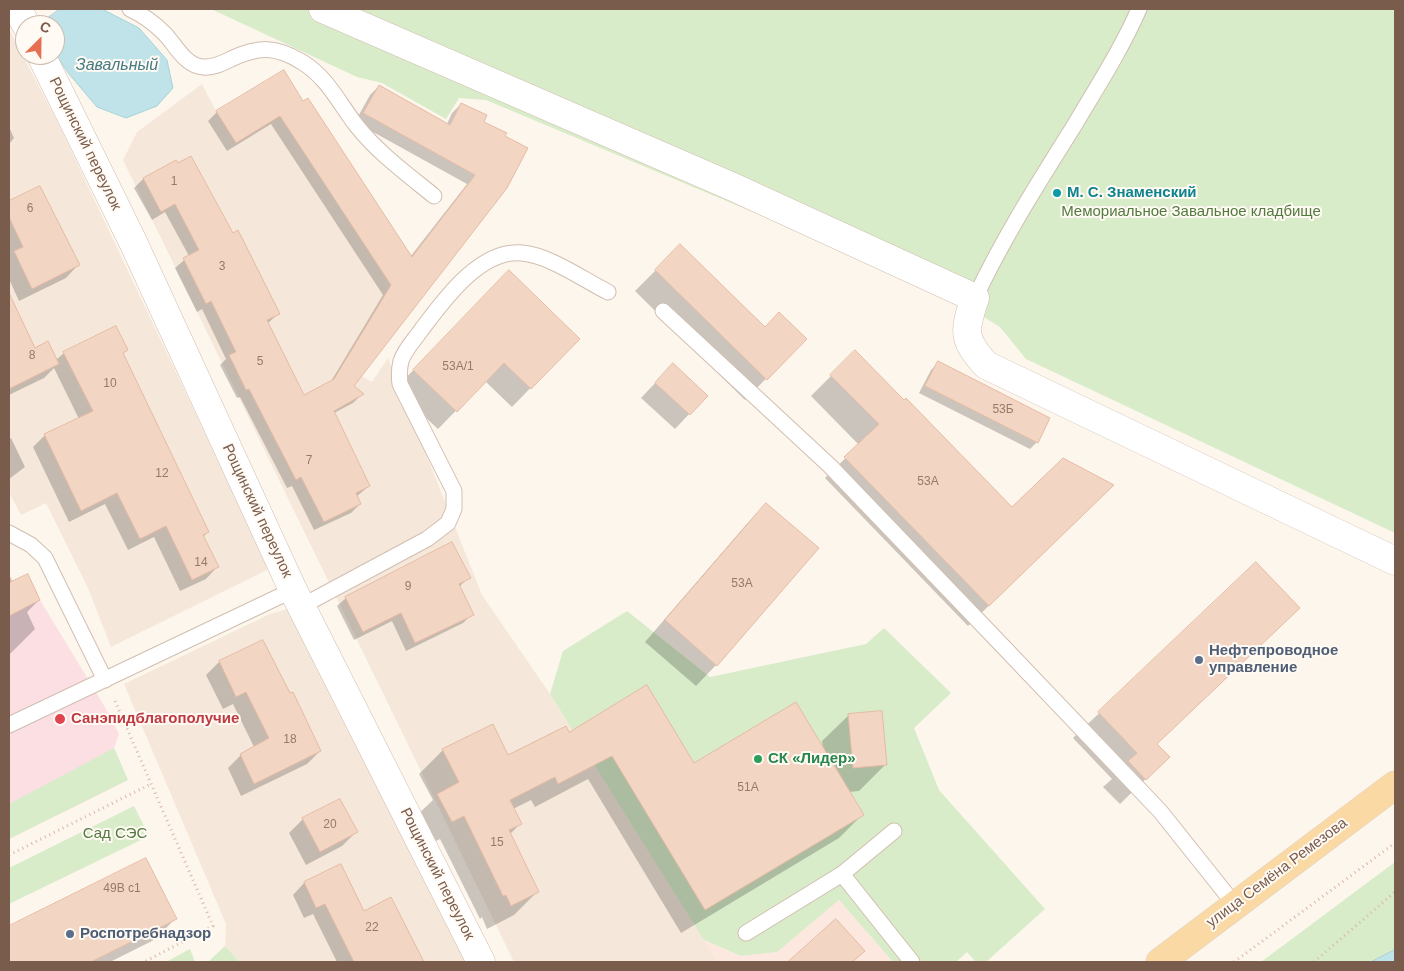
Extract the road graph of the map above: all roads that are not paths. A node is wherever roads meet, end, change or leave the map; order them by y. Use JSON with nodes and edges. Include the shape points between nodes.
{"nodes":[{"id":1,"x":130,"y":9,"type":"edge"},
{"id":2,"x":323,"y":9,"type":"edge"},
{"id":3,"x":1139,"y":9,"type":"edge"},
{"id":4,"x":46,"y":65,"type":"edge"},
{"id":5,"x":434,"y":196,"type":"dead end"},
{"id":6,"x":608,"y":292,"type":"dead end"},
{"id":7,"x":975,"y":298,"type":"junction"},
{"id":8,"x":663,"y":311,"type":"dead end"},
{"id":9,"x":9,"y":533,"type":"edge"},
{"id":10,"x":1395,"y":561,"type":"edge"},
{"id":11,"x":298,"y":598,"type":"junction"},
{"id":12,"x":105,"y":680,"type":"junction"},
{"id":13,"x":9,"y":725,"type":"edge"},
{"id":14,"x":1395,"y":785,"type":"edge"},
{"id":15,"x":894,"y":831,"type":"dead end"},
{"id":16,"x":842,"y":874,"type":"junction"},
{"id":17,"x":1235,"y":905,"type":"junction"},
{"id":18,"x":746,"y":933,"type":"dead end"},
{"id":19,"x":481,"y":962,"type":"edge"},
{"id":20,"x":912,"y":962,"type":"edge"},
{"id":21,"x":1160,"y":962,"type":"edge"}],
"edges":[{"from":1,"to":5,"type":"lane","via":[[151,22],[187,60],[202,67],[218,65],[261,48],[282,52],[304,63],[328,84],[378,150]]},
{"from":2,"to":7,"type":"street","via":[[733,187]]},
{"from":3,"to":7,"type":"lane","via":[[1111,65],[1025,204]]},
{"from":4,"to":11,"type":"street","name":"Рощинский переулок","via":[[133,242]]},
{"from":6,"to":11,"type":"lane","via":[[539,257],[520,252],[499,256],[474,270],[451,291],[406,351],[399,373],[400,384],[454,491],[454,509],[448,523],[427,540]]},
{"from":7,"to":10,"type":"street","via":[[966,325],[970,348],[986,365]]},
{"from":8,"to":17,"type":"lane","via":[[830,466],[1160,811]]},
{"from":9,"to":12,"type":"lane","via":[[31,545],[45,558]]},
{"from":11,"to":12,"type":"lane"},
{"from":11,"to":19,"type":"street","name":"Рощинский переулок"},
{"from":12,"to":13,"type":"lane"},
{"from":14,"to":17,"type":"main road","name":"улица Семёна Ремезова"},
{"from":15,"to":16,"type":"lane"},
{"from":16,"to":18,"type":"lane"},
{"from":16,"to":20,"type":"lane"},
{"from":17,"to":21,"type":"main road","name":"улица Семёна Ремезова"}]}
